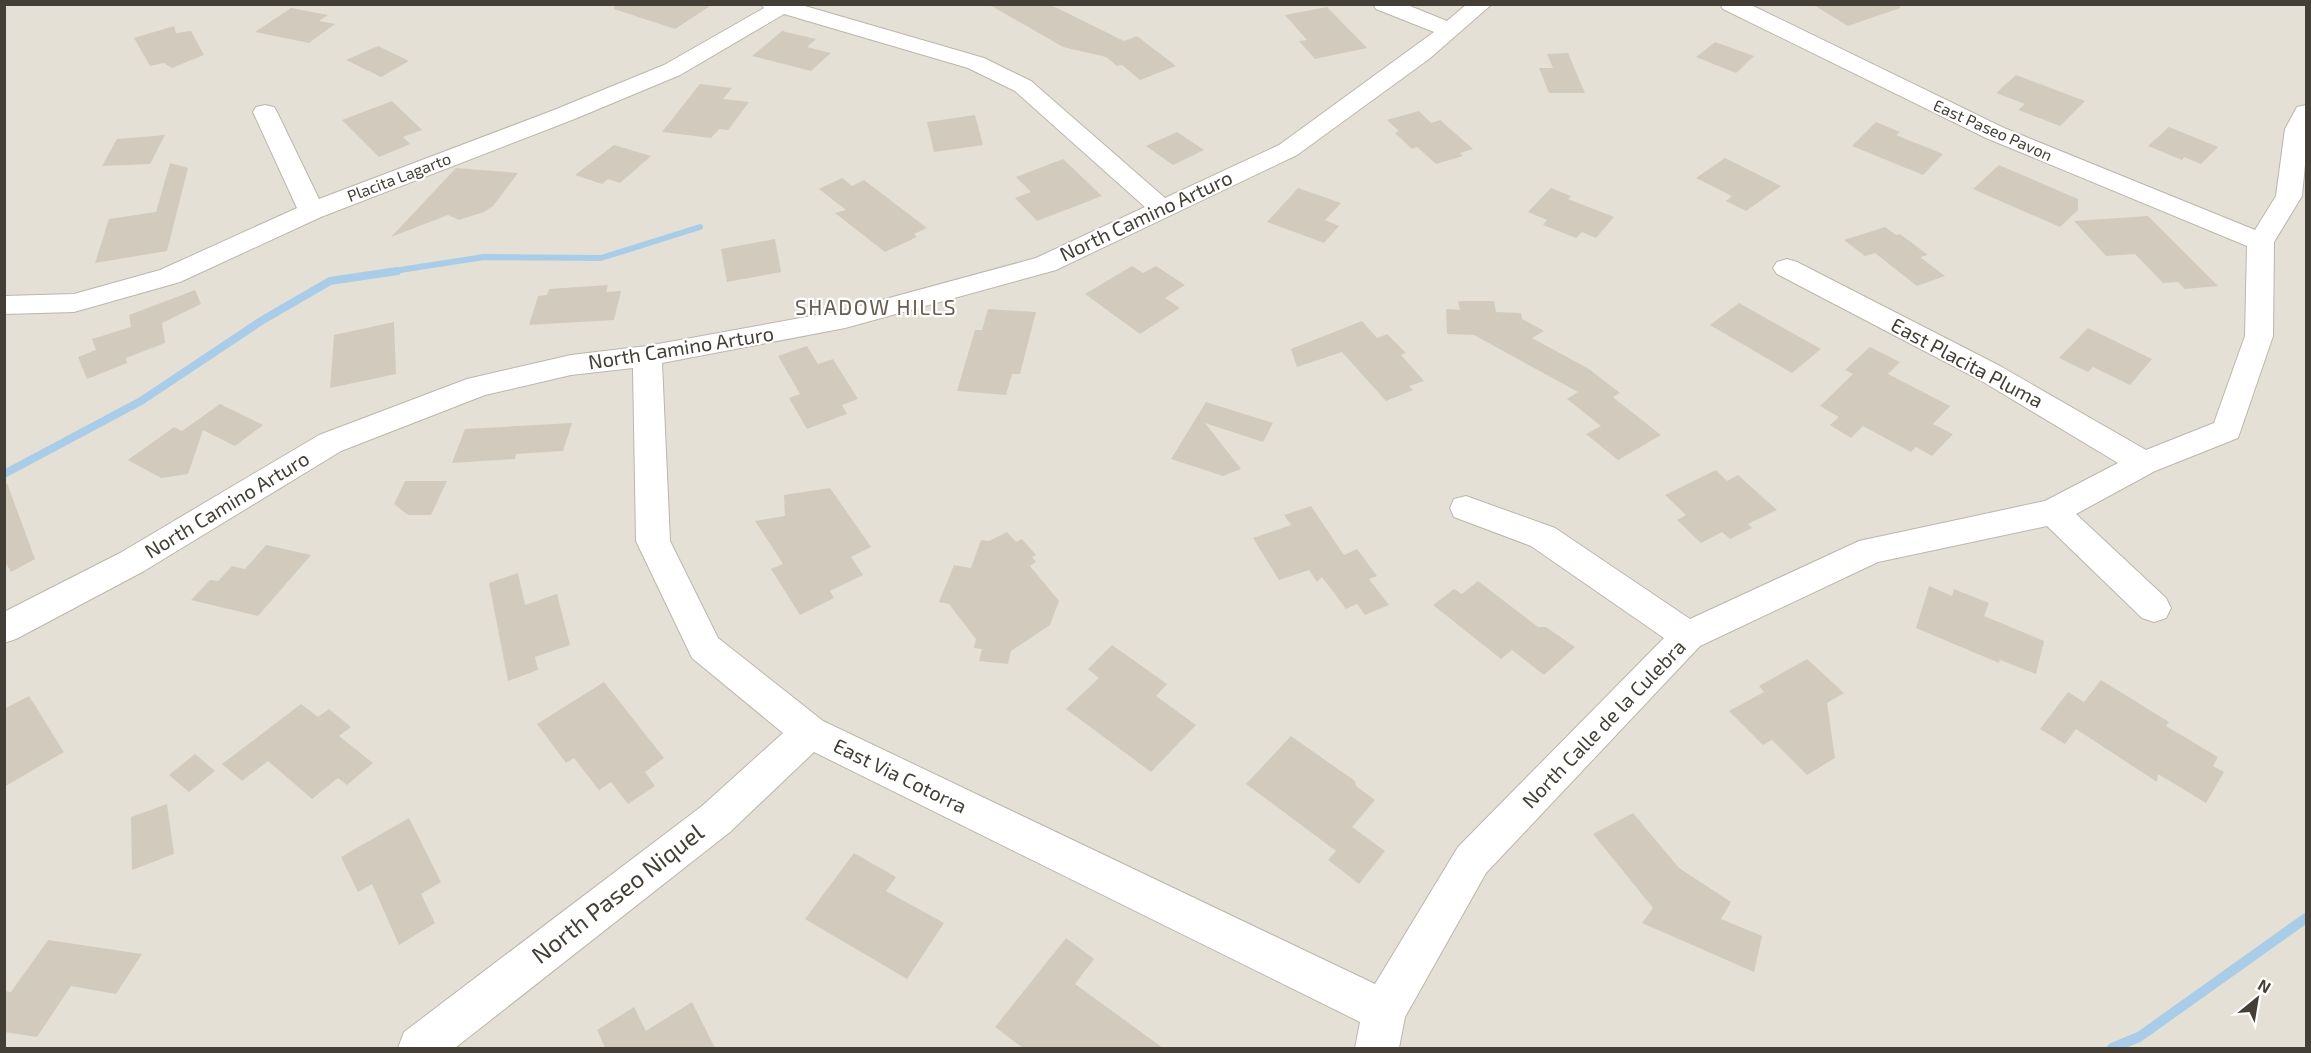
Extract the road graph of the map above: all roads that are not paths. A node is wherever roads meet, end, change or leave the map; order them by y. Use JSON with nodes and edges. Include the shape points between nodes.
{"nodes":[{"id":1,"x":1384,"y":4,"type":"edge"},
{"id":2,"x":1481,"y":4,"type":"edge"},
{"id":3,"x":1731,"y":4,"type":"edge"},
{"id":4,"x":777,"y":6,"type":"edge"},
{"id":5,"x":1450,"y":30,"type":"junction"},
{"id":6,"x":265,"y":112,"type":"dead end"},
{"id":7,"x":2307,"y":112,"type":"edge"},
{"id":8,"x":1162,"y":209,"type":"junction"},
{"id":9,"x":312,"y":210,"type":"junction"},
{"id":10,"x":2261,"y":242,"type":"junction"},
{"id":11,"x":1787,"y":268,"type":"dead end"},
{"id":12,"x":4,"y":305,"type":"edge"},
{"id":13,"x":648,"y":356,"type":"junction"},
{"id":14,"x":2144,"y":464,"type":"junction"},
{"id":15,"x":1466,"y":508,"type":"dead end"},
{"id":16,"x":2053,"y":512,"type":"junction"},
{"id":17,"x":2154,"y":608,"type":"dead end"},
{"id":18,"x":4,"y":629,"type":"edge"},
{"id":19,"x":1688,"y":636,"type":"junction"},
{"id":20,"x":810,"y":732,"type":"junction"},
{"id":21,"x":1384,"y":1011,"type":"junction"},
{"id":22,"x":420,"y":1048,"type":"edge"},
{"id":23,"x":1377,"y":1048,"type":"edge"}],
"edges":[{"from":1,"to":5,"type":"street"},
{"from":2,"to":5,"type":"street","name":"North Camino Arturo"},
{"from":3,"to":10,"type":"street","name":"East Paseo Pavon","via":[[1995,133]]},
{"from":4,"to":8,"type":"street","via":[[976,63],[1023,86]]},
{"from":4,"to":9,"type":"street","name":"Placita Lagarto","via":[[672,70]]},
{"from":5,"to":8,"type":"street","name":"North Camino Arturo","via":[[1288,150]]},
{"from":6,"to":9,"type":"street"},
{"from":7,"to":10,"type":"street","via":[[2297,129],[2289,196]]},
{"from":8,"to":13,"type":"street","name":"North Camino Arturo","via":[[1046,264],[845,319]]},
{"from":9,"to":12,"type":"street","name":"Placita Lagarto","via":[[170,276],[74,303]]},
{"from":10,"to":14,"type":"street","name":"North Calle de la Culebra","via":[[2259,336],[2227,430]]},
{"from":11,"to":14,"type":"street","name":"East Placita Pluma","via":[[1990,373]]},
{"from":13,"to":18,"type":"street","name":"North Camino Arturo","via":[[571,365],[478,386],[330,443],[132,562]]},
{"from":13,"to":20,"type":"street","name":"East Via Cotorra","via":[[653,541],[705,648]]},
{"from":14,"to":16,"type":"street","name":"North Calle de la Culebra"},
{"from":15,"to":19,"type":"street","via":[[1543,537]]},
{"from":16,"to":17,"type":"street"},
{"from":16,"to":19,"type":"street","name":"North Calle de la Culebra","via":[[1871,550]]},
{"from":19,"to":21,"type":"street","name":"North Calle de la Culebra","via":[[1472,860]]},
{"from":20,"to":21,"type":"street","name":"East Via Cotorra"},
{"from":20,"to":22,"type":"street","name":"North Paseo Niquel","via":[[716,819]]},
{"from":21,"to":23,"type":"street","name":"North Calle de la Culebra"}]}
